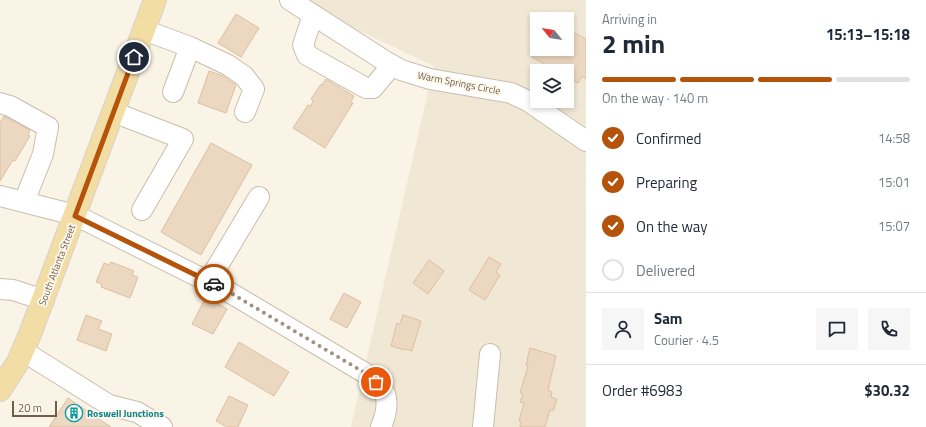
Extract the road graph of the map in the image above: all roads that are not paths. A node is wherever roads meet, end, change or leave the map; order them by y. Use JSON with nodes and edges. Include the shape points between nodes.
{"nodes":[{"id":1,"x":155,"y":0,"type":"edge"},
{"id":2,"x":290,"y":0,"type":"edge"},
{"id":3,"x":313,"y":15,"type":"junction"},
{"id":4,"x":144,"y":30,"type":"junction"},
{"id":5,"x":190,"y":47,"type":"junction"},
{"id":6,"x":392,"y":65,"type":"junction"},
{"id":7,"x":173,"y":92,"type":"dead end"},
{"id":8,"x":0,"y":103,"type":"edge"},
{"id":9,"x":113,"y":112,"type":"junction"},
{"id":10,"x":245,"y":112,"type":"dead end"},
{"id":11,"x":586,"y":141,"type":"edge"},
{"id":12,"x":0,"y":196,"type":"edge"},
{"id":13,"x":259,"y":197,"type":"dead end"},
{"id":14,"x":24,"y":202,"type":"junction"},
{"id":15,"x":142,"y":210,"type":"dead end"},
{"id":16,"x":75,"y":216,"type":"junction"},
{"id":17,"x":208,"y":282,"type":"junction"},
{"id":18,"x":0,"y":289,"type":"edge"},
{"id":19,"x":44,"y":300,"type":"junction"},
{"id":20,"x":23,"y":351,"type":"junction"},
{"id":21,"x":490,"y":354,"type":"dead end"},
{"id":22,"x":0,"y":390,"type":"edge"},
{"id":23,"x":162,"y":427,"type":"edge"},
{"id":24,"x":381,"y":427,"type":"edge"},
{"id":25,"x":482,"y":427,"type":"edge"}],
"edges":[{"from":1,"to":4,"type":"main road","name":"South Atlanta Street"},
{"from":2,"to":3,"type":"street","name":"Warm Springs Circle"},
{"from":3,"to":6,"type":"street","name":"Warm Springs Circle"},
{"from":3,"to":6,"type":"street","via":[[303,45],[307,55],[366,88],[373,88]]},
{"from":4,"to":5,"type":"street"},
{"from":4,"to":9,"type":"main road","name":"South Atlanta Street"},
{"from":5,"to":7,"type":"street"},
{"from":5,"to":10,"type":"street","via":[[228,65],[244,76],[254,89]]},
{"from":6,"to":11,"type":"street","name":"Warm Springs Circle","via":[[430,79],[512,92]]},
{"from":8,"to":14,"type":"street","via":[[48,127],[43,154]]},
{"from":9,"to":15,"type":"street","via":[[183,139]]},
{"from":9,"to":16,"type":"main road","name":"South Atlanta Street"},
{"from":12,"to":14,"type":"street"},
{"from":13,"to":17,"type":"street"},
{"from":14,"to":16,"type":"street"},
{"from":16,"to":17,"type":"street"},
{"from":16,"to":19,"type":"main road","name":"South Atlanta Street"},
{"from":17,"to":24,"type":"street","via":[[370,376],[382,388],[387,401]]},
{"from":18,"to":19,"type":"street","via":[[13,290]]},
{"from":19,"to":20,"type":"main road","name":"South Atlanta Street"},
{"from":20,"to":22,"type":"main road","name":"South Atlanta Street"},
{"from":20,"to":23,"type":"street","via":[[108,405],[137,412]]},
{"from":21,"to":25,"type":"street"}]}
